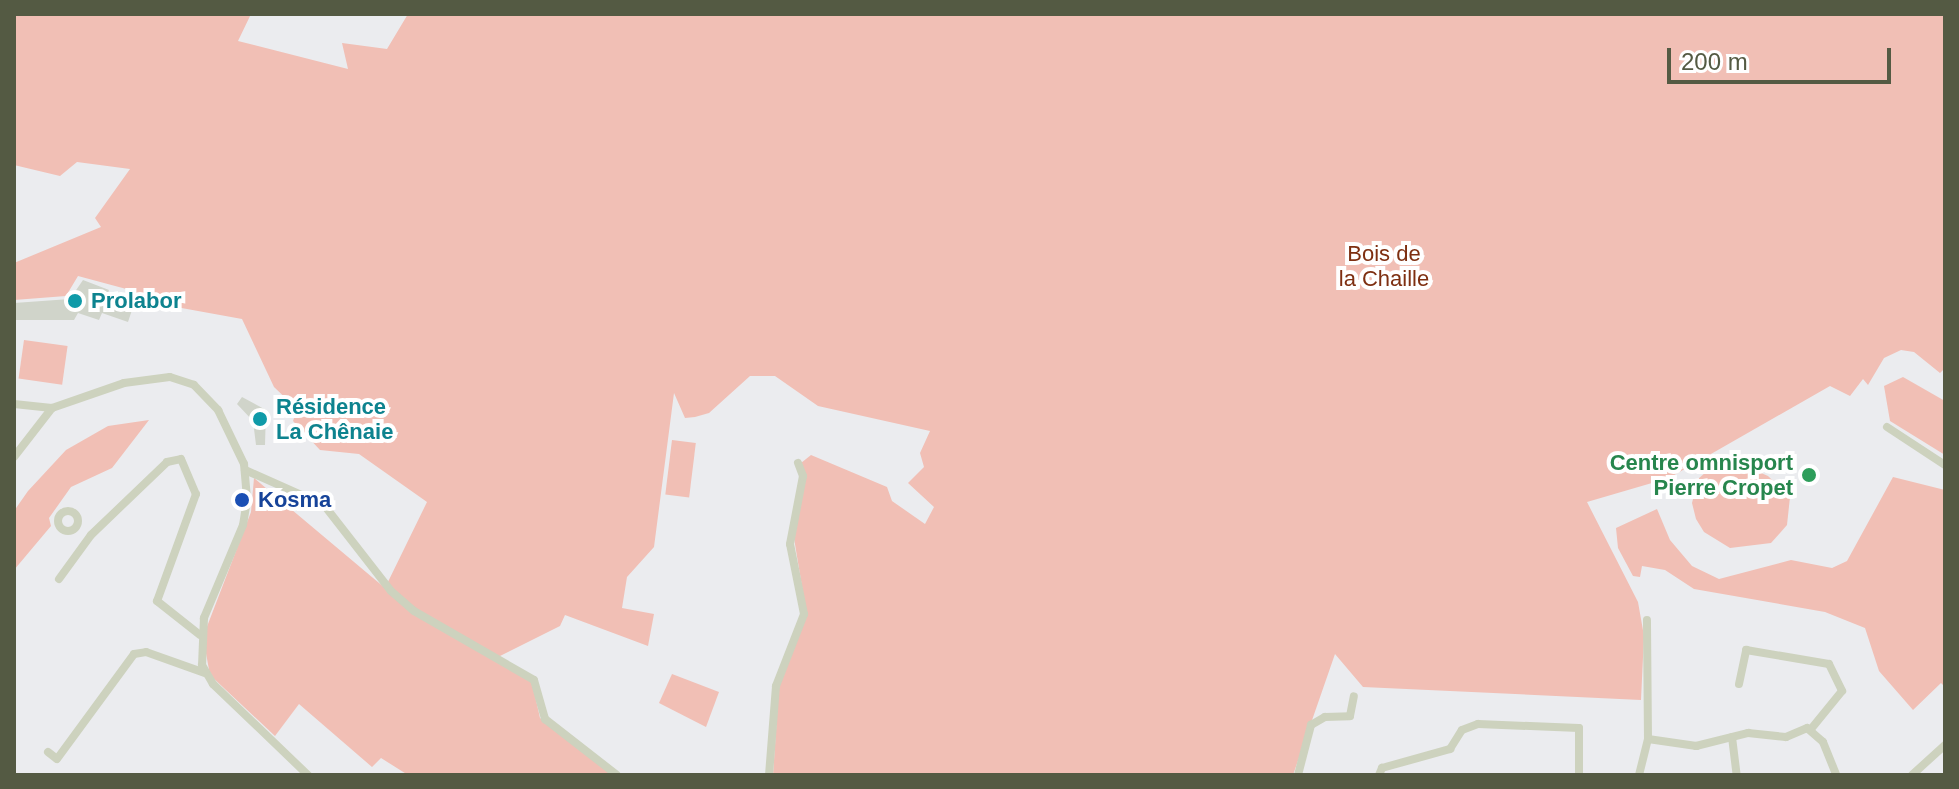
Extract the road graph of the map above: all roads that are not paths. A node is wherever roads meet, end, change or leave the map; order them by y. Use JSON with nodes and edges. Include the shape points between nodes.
{"nodes":[{"id":1,"x":14,"y":404,"type":"edge"},
{"id":2,"x":52,"y":408,"type":"junction"},
{"id":3,"x":1887,"y":427,"type":"dead end"},
{"id":4,"x":14,"y":457,"type":"edge"},
{"id":5,"x":798,"y":463,"type":"dead end"},
{"id":6,"x":1945,"y":465,"type":"edge"},
{"id":7,"x":245,"y":470,"type":"junction"},
{"id":8,"x":76,"y":526,"type":"dead end"},
{"id":9,"x":91,"y":535,"type":"junction"},
{"id":10,"x":59,"y":579,"type":"dead end"},
{"id":11,"x":1647,"y":620,"type":"dead end"},
{"id":12,"x":200,"y":635,"type":"junction"},
{"id":13,"x":205,"y":673,"type":"junction"},
{"id":14,"x":1739,"y":684,"type":"dead end"},
{"id":15,"x":1354,"y":696,"type":"dead end"},
{"id":16,"x":1811,"y":729,"type":"junction"},
{"id":17,"x":1732,"y":737,"type":"junction"},
{"id":18,"x":1648,"y":739,"type":"junction"},
{"id":19,"x":1945,"y":745,"type":"edge"},
{"id":20,"x":48,"y":752,"type":"dead end"},
{"id":21,"x":1378,"y":773,"type":"edge"},
{"id":22,"x":306,"y":774,"type":"edge"},
{"id":23,"x":617,"y":775,"type":"edge"},
{"id":24,"x":769,"y":775,"type":"edge"},
{"id":25,"x":1298,"y":775,"type":"edge"},
{"id":26,"x":1579,"y":775,"type":"edge"},
{"id":27,"x":1639,"y":775,"type":"edge"},
{"id":28,"x":1737,"y":775,"type":"edge"},
{"id":29,"x":1836,"y":775,"type":"edge"},
{"id":30,"x":1912,"y":775,"type":"edge"}],
"edges":[{"from":1,"to":2,"type":"street"},
{"from":2,"to":4,"type":"street"},
{"from":2,"to":7,"type":"street","via":[[124,383],[181,378],[218,410]]},
{"from":3,"to":6,"type":"street"},
{"from":5,"to":24,"type":"street","via":[[803,476],[790,544],[804,614],[776,686]]},
{"from":7,"to":12,"type":"street","via":[[243,525]]},
{"from":7,"to":23,"type":"street","via":[[324,505],[391,591],[414,611],[534,680],[545,719]]},
{"from":8,"to":9,"type":"street"},
{"from":9,"to":10,"type":"street"},
{"from":9,"to":12,"type":"street","via":[[167,462],[181,459],[196,494],[157,601]]},
{"from":11,"to":18,"type":"street"},
{"from":12,"to":13,"type":"street"},
{"from":13,"to":20,"type":"street","via":[[146,652],[134,654],[57,759]]},
{"from":13,"to":22,"type":"street"},
{"from":14,"to":16,"type":"street","via":[[1746,650],[1829,664],[1842,691]]},
{"from":15,"to":25,"type":"street","via":[[1350,716],[1325,717],[1311,725]]},
{"from":16,"to":17,"type":"street","via":[[1786,737]]},
{"from":16,"to":29,"type":"street"},
{"from":17,"to":18,"type":"street","via":[[1696,746]]},
{"from":17,"to":28,"type":"street"},
{"from":18,"to":27,"type":"street"},
{"from":19,"to":30,"type":"street"},
{"from":21,"to":26,"type":"street","via":[[1450,749],[1472,725],[1574,725],[1583,732]]}]}
